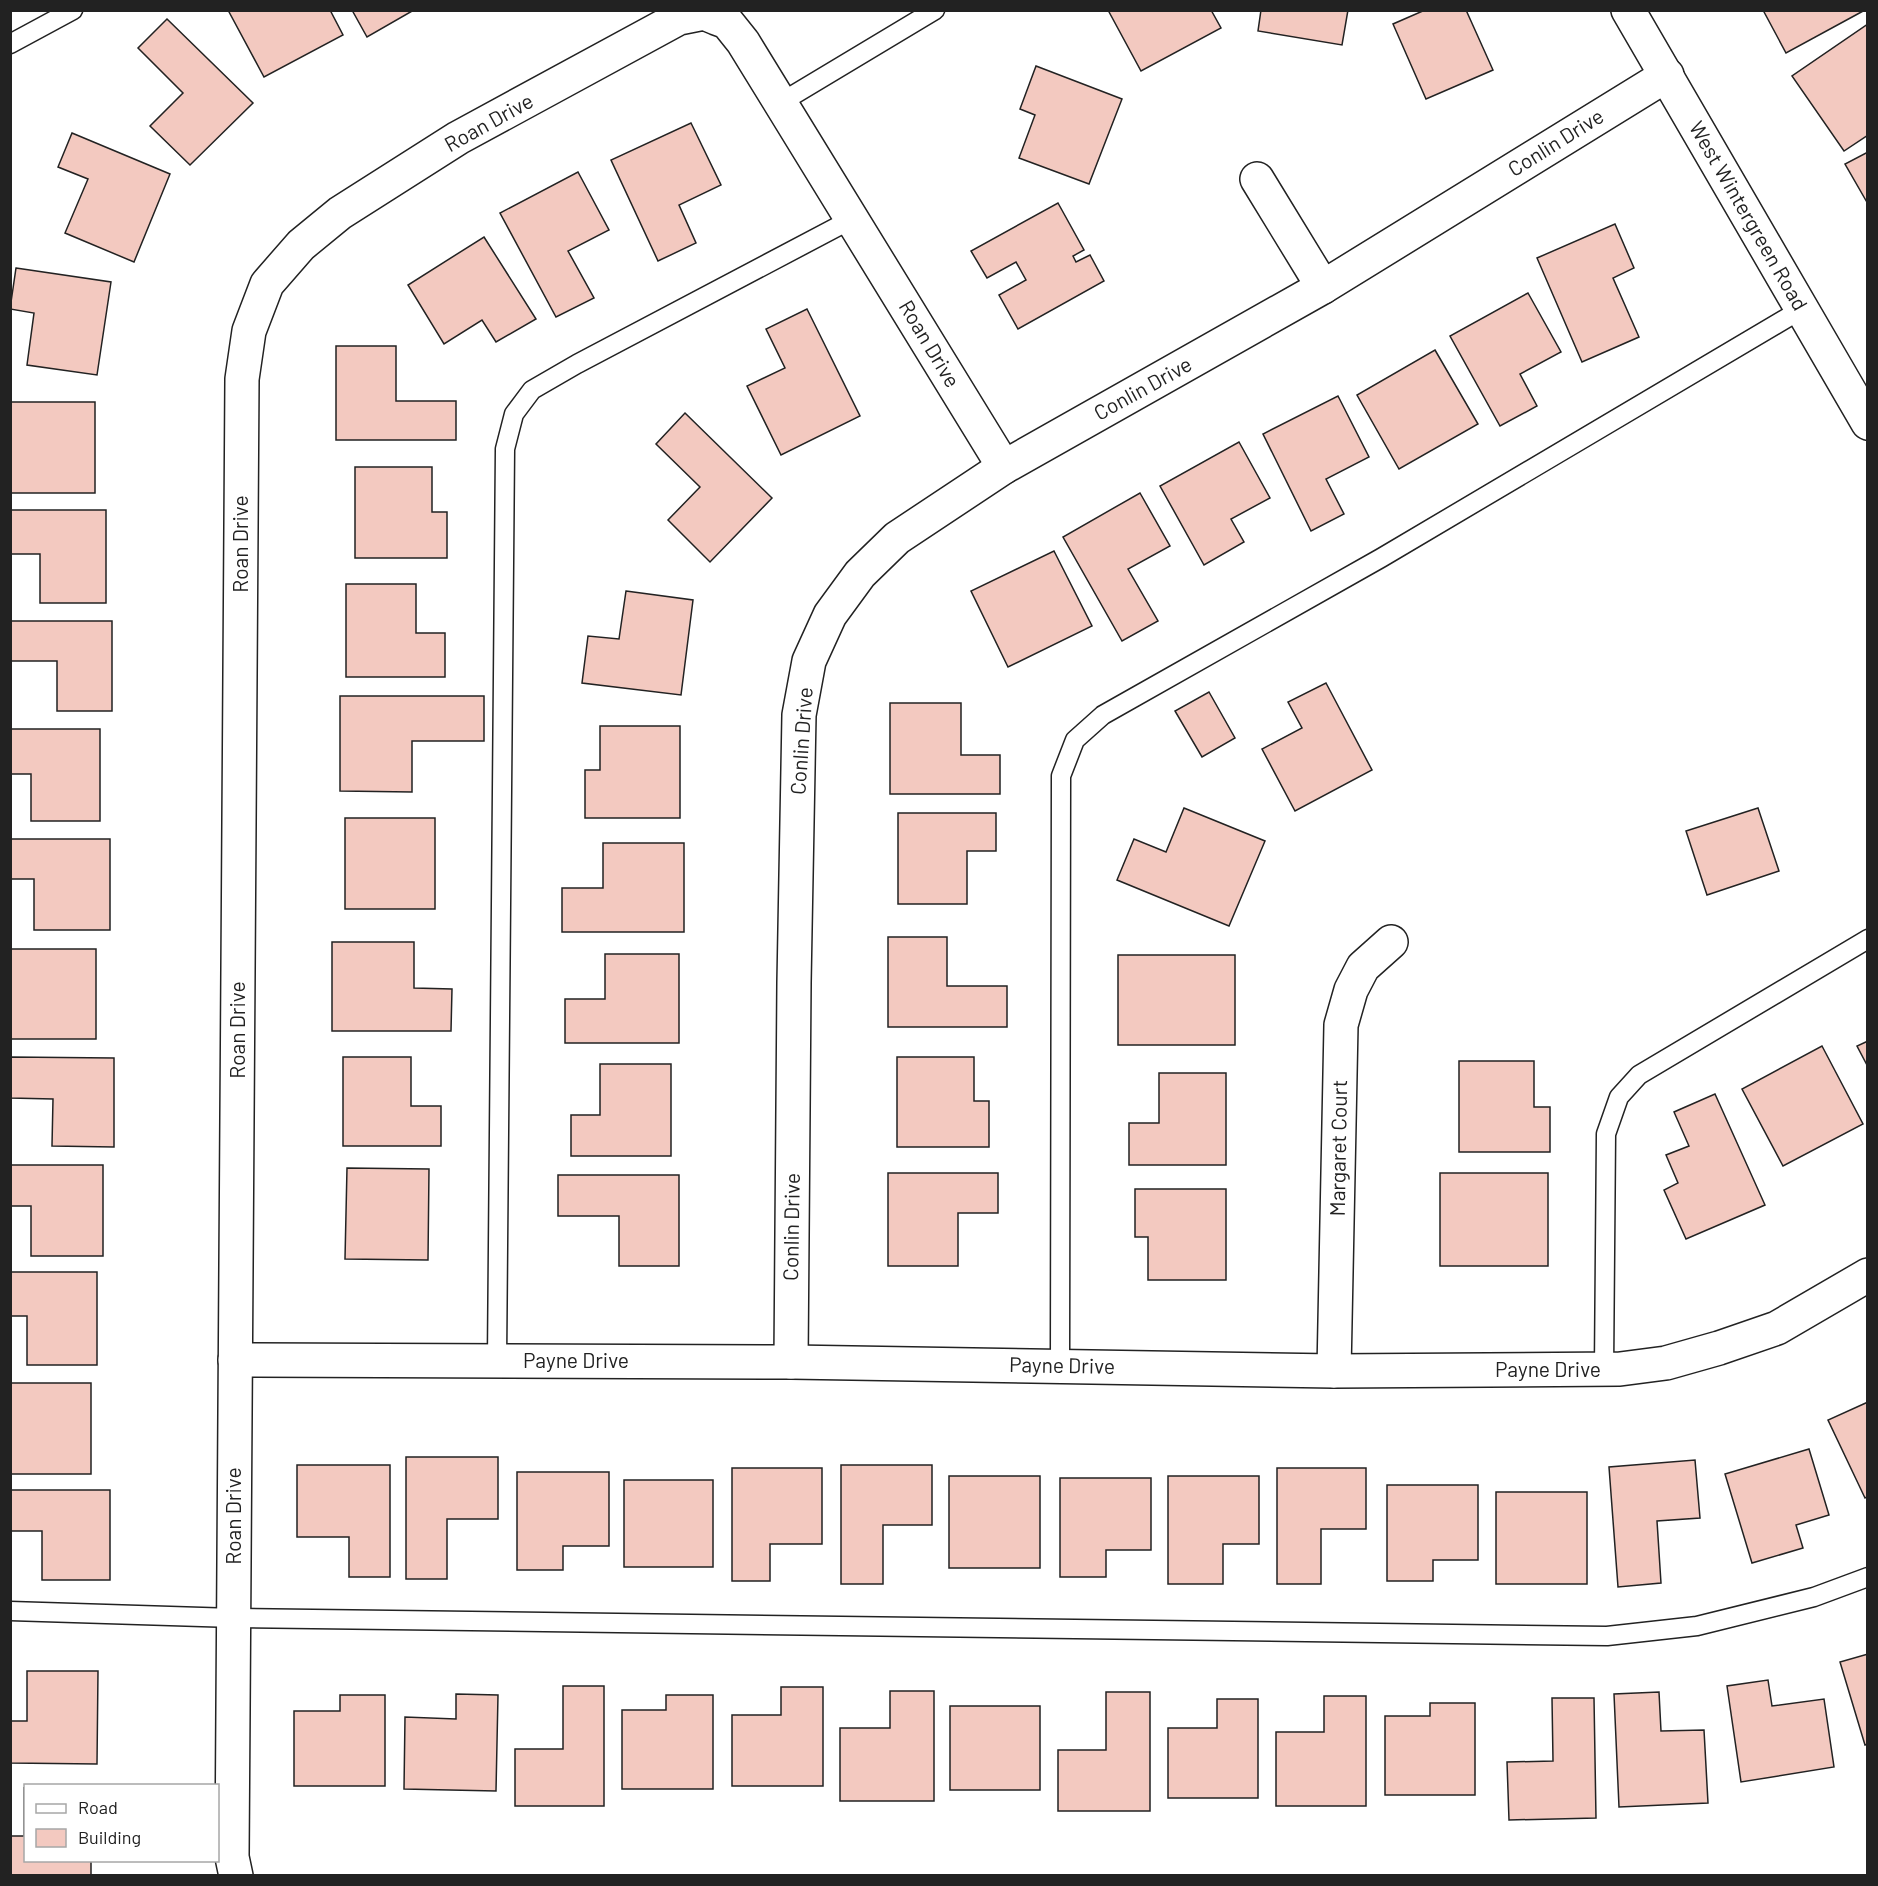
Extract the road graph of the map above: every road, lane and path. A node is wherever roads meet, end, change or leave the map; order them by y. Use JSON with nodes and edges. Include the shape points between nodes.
{"nodes":[{"id":1,"x":73,"y":10,"type":"edge"},
{"id":2,"x":935,"y":10,"type":"edge"},
{"id":3,"x":1628,"y":10,"type":"edge"},
{"id":4,"x":717,"y":14,"type":"edge"},
{"id":5,"x":10,"y":44,"type":"edge"},
{"id":6,"x":1667,"y":75,"type":"junction"},
{"id":7,"x":780,"y":103,"type":"junction"},
{"id":8,"x":1257,"y":179,"type":"dead end"},
{"id":9,"x":852,"y":219,"type":"junction"},
{"id":10,"x":1323,"y":287,"type":"junction"},
{"id":11,"x":1802,"y":309,"type":"junction"},
{"id":12,"x":1868,"y":423,"type":"edge"},
{"id":13,"x":1004,"y":467,"type":"junction"},
{"id":14,"x":1868,"y":939,"type":"edge"},
{"id":15,"x":1391,"y":942,"type":"dead end"},
{"id":16,"x":1868,"y":1275,"type":"edge"},
{"id":17,"x":235,"y":1359,"type":"junction"},
{"id":18,"x":497,"y":1360,"type":"junction"},
{"id":19,"x":791,"y":1362,"type":"junction"},
{"id":20,"x":1060,"y":1366,"type":"junction"},
{"id":21,"x":1604,"y":1370,"type":"junction"},
{"id":22,"x":1334,"y":1371,"type":"junction"},
{"id":23,"x":1868,"y":1577,"type":"edge"},
{"id":24,"x":10,"y":1611,"type":"edge"},
{"id":25,"x":234,"y":1618,"type":"junction"},
{"id":26,"x":236,"y":1875,"type":"edge"}],
"edges":[{"from":1,"to":5,"type":"lane"},
{"from":2,"to":7,"type":"lane"},
{"from":3,"to":6,"type":"street","name":"West Wintergreen Road"},
{"from":4,"to":7,"type":"street","name":"Roan Drive","via":[[743,42]]},
{"from":4,"to":17,"type":"street","name":"Roan Drive","via":[[679,18],[458,138],[340,213],[301,245],[267,284],[249,331],[242,379]]},
{"from":6,"to":10,"type":"street","name":"Conlin Drive"},
{"from":6,"to":11,"type":"street","name":"West Wintergreen Road"},
{"from":7,"to":9,"type":"street","name":"Roan Drive"},
{"from":8,"to":10,"type":"street"},
{"from":9,"to":13,"type":"street","name":"Roan Drive"},
{"from":9,"to":18,"type":"lane","via":[[532,390],[514,414],[505,449]]},
{"from":10,"to":13,"type":"street","name":"Conlin Drive"},
{"from":11,"to":12,"type":"street","name":"West Wintergreen Road"},
{"from":11,"to":20,"type":"lane","via":[[1381,558],[1103,715],[1075,740],[1061,776]]},
{"from":13,"to":19,"type":"street","name":"Conlin Drive","via":[[897,538],[860,574],[830,615],[809,661],[799,715]]},
{"from":14,"to":21,"type":"lane","via":[[1639,1075],[1619,1097],[1606,1134]]},
{"from":15,"to":22,"type":"street","name":"Margaret Court","via":[[1363,967],[1351,990],[1341,1025]]},
{"from":16,"to":21,"type":"street","name":"Payne Drive","via":[[1777,1328],[1666,1364]]},
{"from":17,"to":18,"type":"street","name":"Payne Drive"},
{"from":17,"to":25,"type":"street","name":"Roan Drive"},
{"from":18,"to":19,"type":"street","name":"Payne Drive"},
{"from":19,"to":20,"type":"street","name":"Payne Drive"},
{"from":20,"to":22,"type":"street","name":"Payne Drive"},
{"from":21,"to":22,"type":"street","name":"Payne Drive"},
{"from":23,"to":25,"type":"lane","via":[[1814,1597],[1697,1626],[1607,1636]]},
{"from":24,"to":25,"type":"lane"},
{"from":25,"to":26,"type":"street","name":"Roan Drive","via":[[232,1857]]}]}
